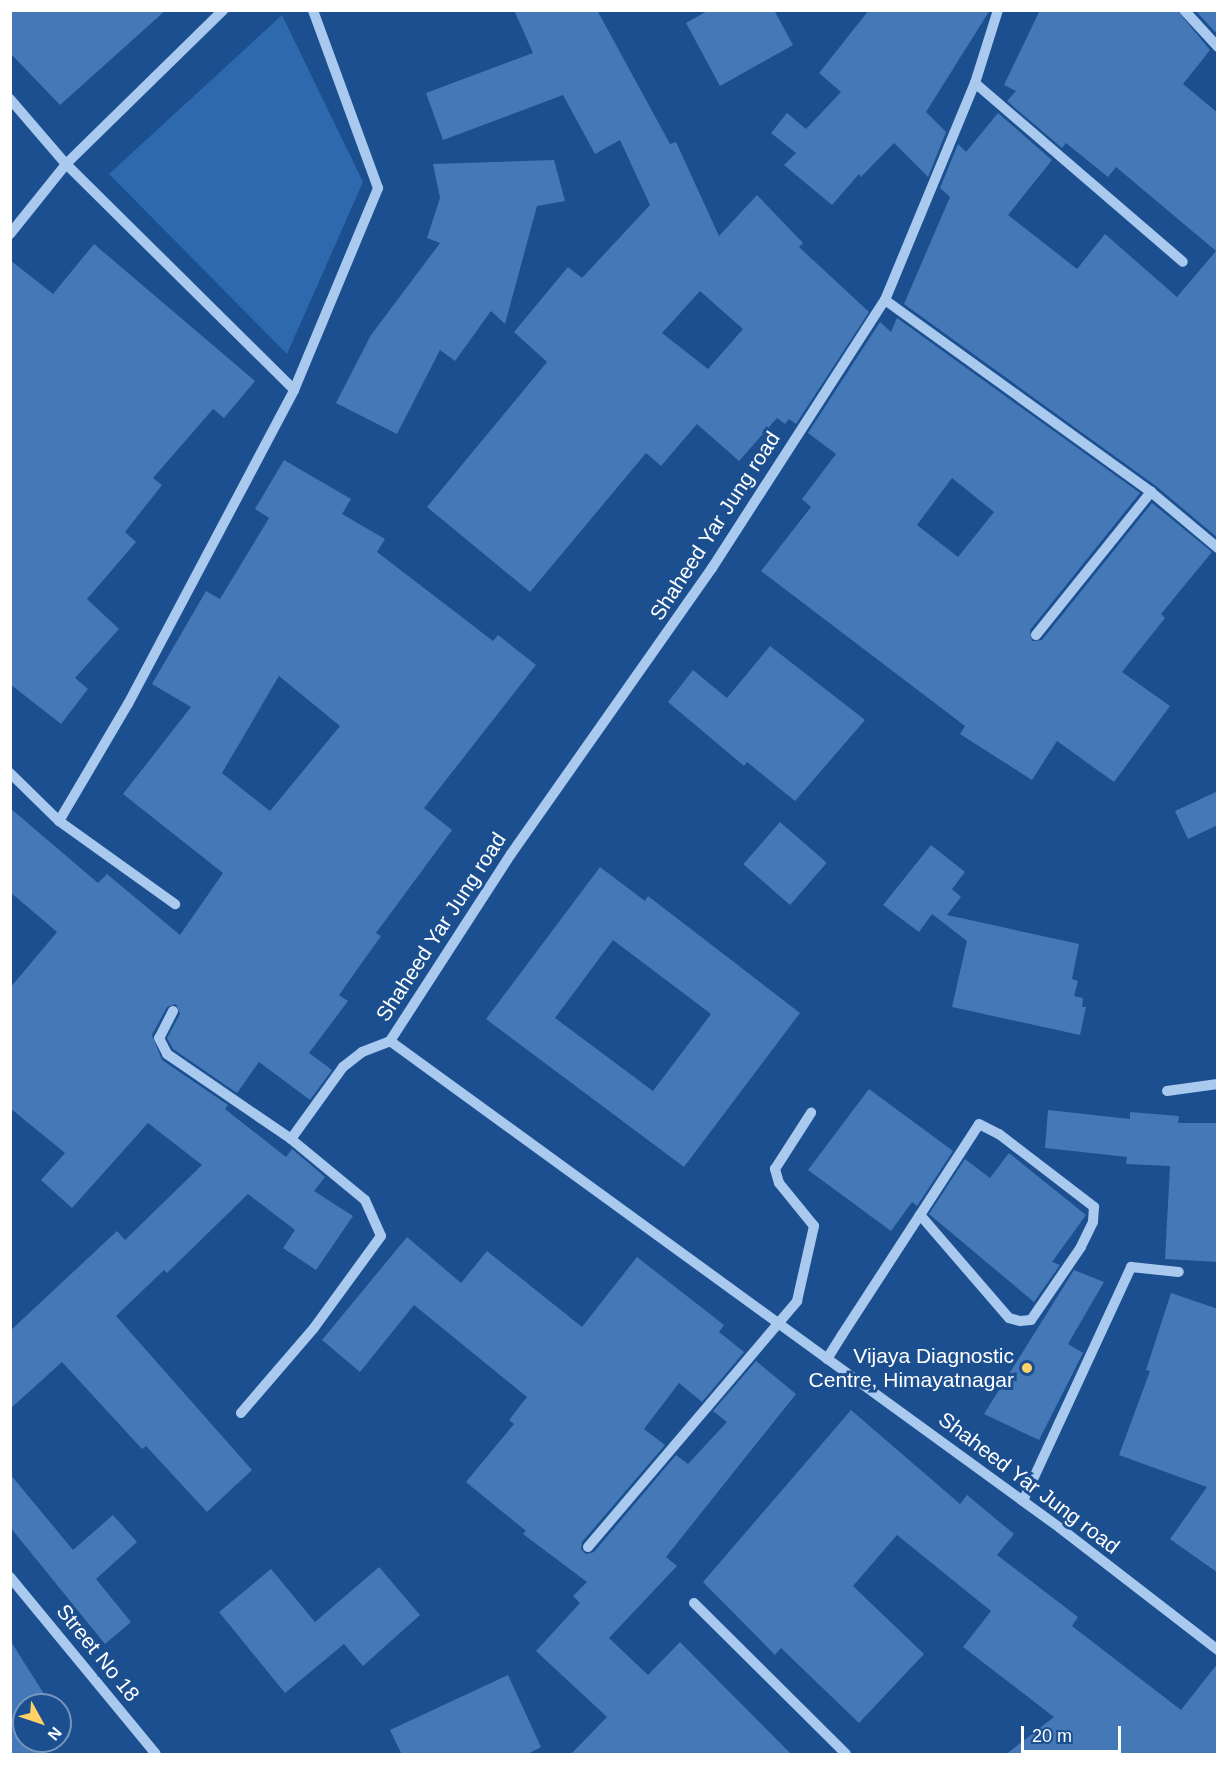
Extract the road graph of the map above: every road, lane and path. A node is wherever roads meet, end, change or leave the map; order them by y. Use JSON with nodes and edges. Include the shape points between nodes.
{"nodes":[{"id":1,"x":223,"y":10,"type":"edge"},
{"id":2,"x":313,"y":10,"type":"edge"},
{"id":3,"x":998,"y":10,"type":"edge"},
{"id":4,"x":1184,"y":10,"type":"edge"},
{"id":5,"x":1218,"y":46,"type":"edge"},
{"id":6,"x":975,"y":83,"type":"junction"},
{"id":7,"x":10,"y":99,"type":"edge"},
{"id":8,"x":66,"y":164,"type":"junction"},
{"id":9,"x":10,"y":234,"type":"edge"},
{"id":10,"x":1184,"y":262,"type":"dead end"},
{"id":11,"x":885,"y":300,"type":"junction"},
{"id":12,"x":294,"y":390,"type":"junction"},
{"id":13,"x":1151,"y":492,"type":"junction"},
{"id":14,"x":1218,"y":548,"type":"edge"},
{"id":15,"x":1036,"y":635,"type":"dead end"},
{"id":16,"x":10,"y":773,"type":"edge"},
{"id":17,"x":59,"y":821,"type":"junction"},
{"id":18,"x":175,"y":904,"type":"dead end"},
{"id":19,"x":173,"y":1011,"type":"dead end"},
{"id":20,"x":390,"y":1041,"type":"junction"},
{"id":21,"x":1218,"y":1084,"type":"edge"},
{"id":22,"x":1167,"y":1091,"type":"dead end"},
{"id":23,"x":811,"y":1113,"type":"dead end"},
{"id":24,"x":291,"y":1139,"type":"junction"},
{"id":25,"x":920,"y":1215,"type":"junction"},
{"id":26,"x":1179,"y":1272,"type":"dead end"},
{"id":27,"x":778,"y":1323,"type":"junction"},
{"id":28,"x":827,"y":1359,"type":"junction"},
{"id":29,"x":241,"y":1413,"type":"dead end"},
{"id":30,"x":1023,"y":1501,"type":"junction"},
{"id":31,"x":588,"y":1546,"type":"dead end"},
{"id":32,"x":10,"y":1577,"type":"edge"},
{"id":33,"x":693,"y":1603,"type":"dead end"},
{"id":34,"x":1218,"y":1650,"type":"edge"},
{"id":35,"x":156,"y":1755,"type":"edge"},
{"id":36,"x":846,"y":1755,"type":"edge"}],
"edges":[{"from":1,"to":8,"type":"street"},
{"from":2,"to":12,"type":"street","via":[[378,188]]},
{"from":3,"to":6,"type":"street","name":"Shaheed Yar Jung road"},
{"from":4,"to":5,"type":"street"},
{"from":6,"to":10,"type":"street"},
{"from":6,"to":11,"type":"street","name":"Shaheed Yar Jung road"},
{"from":7,"to":8,"type":"street"},
{"from":8,"to":9,"type":"street"},
{"from":8,"to":12,"type":"street"},
{"from":11,"to":13,"type":"street"},
{"from":11,"to":20,"type":"street","name":"Shaheed Yar Jung road","via":[[712,568],[511,854]]},
{"from":12,"to":17,"type":"street","via":[[128,704]]},
{"from":13,"to":14,"type":"street"},
{"from":13,"to":15,"type":"street"},
{"from":16,"to":17,"type":"street"},
{"from":17,"to":18,"type":"street"},
{"from":19,"to":24,"type":"street","via":[[159,1038],[167,1054]]},
{"from":20,"to":24,"type":"street","via":[[362,1052],[343,1066]]},
{"from":20,"to":27,"type":"street","name":"Shaheed Yar Jung road"},
{"from":21,"to":22,"type":"street"},
{"from":23,"to":27,"type":"street","via":[[775,1169],[779,1183],[814,1226],[797,1301]]},
{"from":24,"to":29,"type":"street","via":[[365,1200],[381,1236],[314,1328]]},
{"from":25,"to":25,"type":"street","via":[[979,1124],[999,1134],[1094,1207],[1093,1222],[1081,1247],[1031,1320],[1020,1321],[1009,1318]]},
{"from":25,"to":28,"type":"street"},
{"from":26,"to":30,"type":"street","via":[[1131,1267]]},
{"from":27,"to":28,"type":"street","name":"Shaheed Yar Jung road"},
{"from":27,"to":31,"type":"street"},
{"from":28,"to":30,"type":"street","name":"Shaheed Yar Jung road"},
{"from":30,"to":34,"type":"street","name":"Shaheed Yar Jung road"},
{"from":32,"to":35,"type":"street","name":"Street No 18"},
{"from":33,"to":36,"type":"street"}]}
